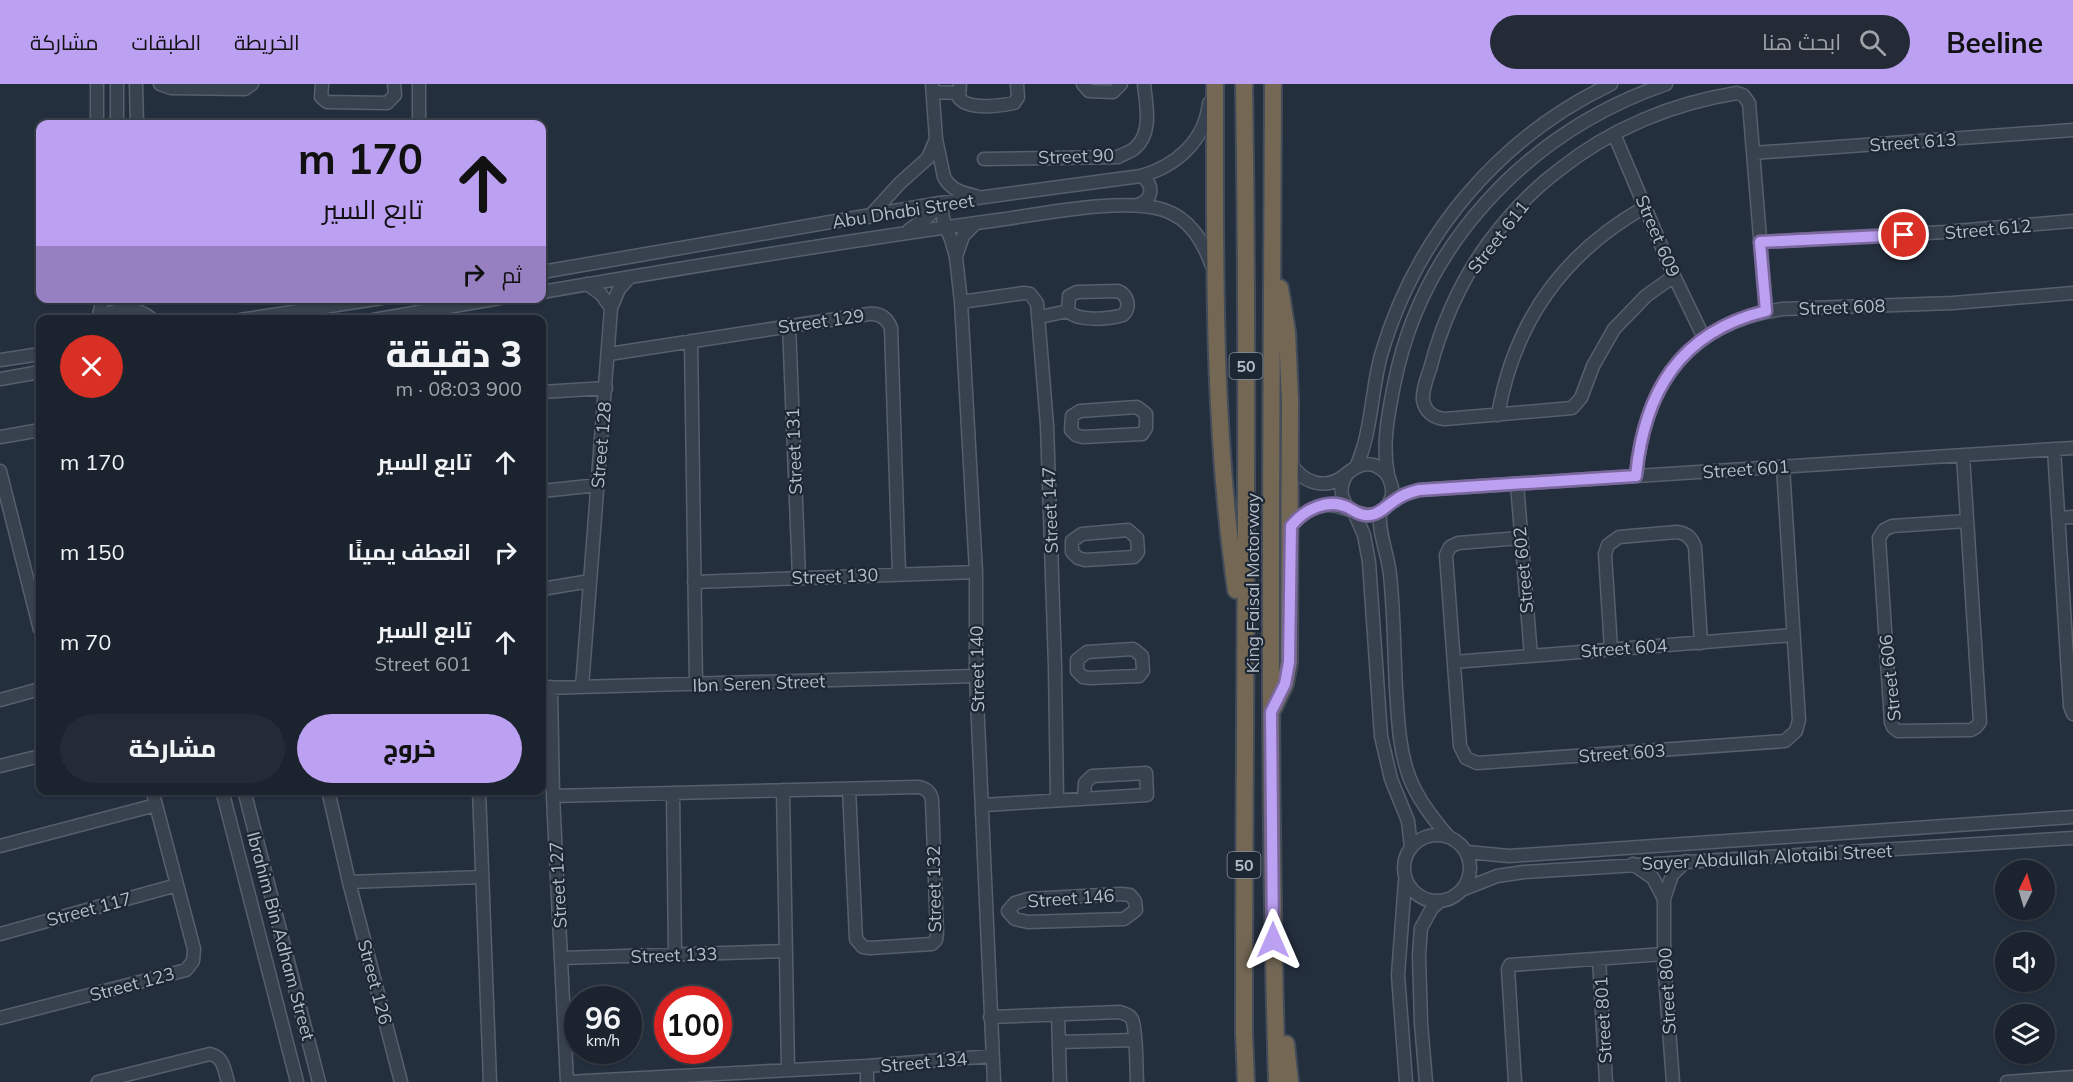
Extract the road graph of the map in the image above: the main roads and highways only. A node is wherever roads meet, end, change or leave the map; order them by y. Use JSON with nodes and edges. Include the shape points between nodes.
{"nodes":[{"id":1,"x":1213,"y":84,"type":"edge"},
{"id":2,"x":1244,"y":84,"type":"edge"},
{"id":3,"x":1273,"y":84,"type":"edge"},
{"id":4,"x":1272,"y":262,"type":"junction"},
{"id":5,"x":1244,"y":647,"type":"junction"},
{"id":6,"x":1271,"y":712,"type":"junction"},
{"id":7,"x":1273,"y":940,"type":"junction"},
{"id":8,"x":1244,"y":1032,"type":"junction"},
{"id":9,"x":1237,"y":1082,"type":"edge"},
{"id":10,"x":1246,"y":1082,"type":"edge"},
{"id":11,"x":1277,"y":1082,"type":"edge"},
{"id":12,"x":1290,"y":1082,"type":"edge"}],
"edges":[{"from":1,"to":5,"type":"highway","via":[[1216,343],[1222,452]]},
{"from":2,"to":5,"type":"highway","name":"King Faisal Motorway","number":"50"},
{"from":3,"to":4,"type":"highway","name":"King Faisal Motorway","number":"50"},
{"from":4,"to":6,"type":"highway","name":"King Faisal Motorway","number":"50"},
{"from":4,"to":6,"type":"highway","via":[[1287,333],[1291,526],[1289,662],[1285,684]]},
{"from":5,"to":8,"type":"highway","name":"King Faisal Motorway","number":"50"},
{"from":6,"to":7,"type":"highway","name":"King Faisal Motorway","number":"50"},
{"from":7,"to":11,"type":"highway","name":"King Faisal Motorway","number":"50"},
{"from":7,"to":12,"type":"highway"},
{"from":8,"to":9,"type":"highway"},
{"from":8,"to":10,"type":"highway","name":"King Faisal Motorway","number":"50"}]}
